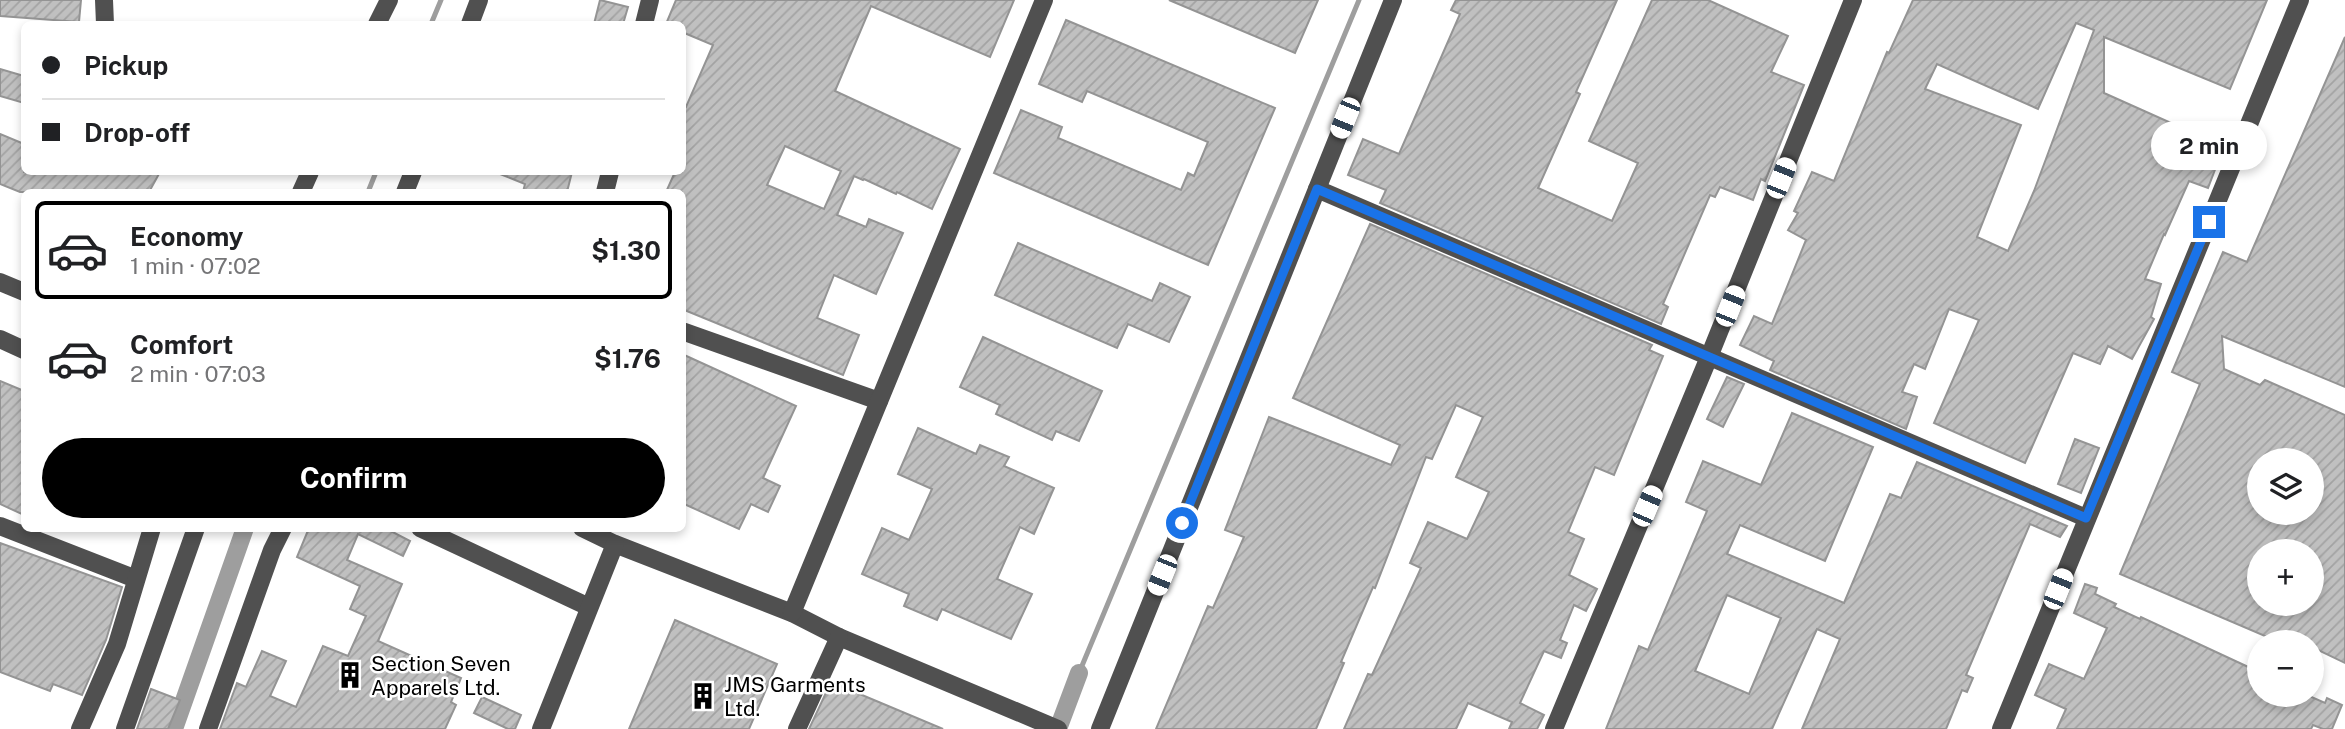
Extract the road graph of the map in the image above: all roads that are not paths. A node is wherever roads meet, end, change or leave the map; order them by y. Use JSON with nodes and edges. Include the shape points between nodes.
{"nodes":[{"id":1,"x":104,"y":0,"type":"edge"},
{"id":2,"x":389,"y":0,"type":"edge"},
{"id":3,"x":479,"y":0,"type":"edge"},
{"id":4,"x":650,"y":0,"type":"edge"},
{"id":5,"x":1044,"y":0,"type":"edge"},
{"id":6,"x":1393,"y":0,"type":"edge"},
{"id":7,"x":1853,"y":0,"type":"edge"},
{"id":8,"x":2300,"y":0,"type":"edge"},
{"id":9,"x":106,"y":21,"type":"edge"},
{"id":10,"x":378,"y":21,"type":"edge"},
{"id":11,"x":471,"y":21,"type":"edge"},
{"id":12,"x":646,"y":21,"type":"edge"},
{"id":13,"x":1317,"y":189,"type":"junction"},
{"id":14,"x":0,"y":282,"type":"edge"},
{"id":15,"x":21,"y":291,"type":"edge"},
{"id":16,"x":686,"y":332,"type":"edge"},
{"id":17,"x":0,"y":339,"type":"edge"},
{"id":18,"x":21,"y":349,"type":"edge"},
{"id":19,"x":1709,"y":357,"type":"junction"},
{"id":20,"x":879,"y":401,"type":"junction"},
{"id":21,"x":2086,"y":518,"type":"junction"},
{"id":22,"x":0,"y":526,"type":"edge"},
{"id":23,"x":151,"y":532,"type":"edge"},
{"id":24,"x":195,"y":532,"type":"edge"},
{"id":25,"x":281,"y":532,"type":"edge"},
{"id":26,"x":429,"y":532,"type":"edge"},
{"id":27,"x":590,"y":532,"type":"edge"},
{"id":28,"x":615,"y":544,"type":"junction"},
{"id":29,"x":136,"y":579,"type":"junction"},
{"id":30,"x":589,"y":607,"type":"junction"},
{"id":31,"x":792,"y":613,"type":"junction"},
{"id":32,"x":838,"y":637,"type":"junction"},
{"id":33,"x":1025,"y":723,"type":"edge"},
{"id":34,"x":80,"y":729,"type":"edge"},
{"id":35,"x":124,"y":729,"type":"edge"},
{"id":36,"x":208,"y":729,"type":"edge"},
{"id":37,"x":541,"y":729,"type":"edge"},
{"id":38,"x":797,"y":729,"type":"edge"},
{"id":39,"x":1058,"y":729,"type":"edge"},
{"id":40,"x":1100,"y":729,"type":"edge"},
{"id":41,"x":1554,"y":729,"type":"edge"},
{"id":42,"x":2001,"y":729,"type":"edge"}],
"edges":[{"from":1,"to":9,"type":"street"},
{"from":2,"to":10,"type":"street"},
{"from":3,"to":11,"type":"street"},
{"from":4,"to":12,"type":"street"},
{"from":5,"to":20,"type":"street"},
{"from":6,"to":13,"type":"street"},
{"from":7,"to":19,"type":"street"},
{"from":8,"to":21,"type":"street"},
{"from":13,"to":19,"type":"street"},
{"from":13,"to":40,"type":"street"},
{"from":14,"to":15,"type":"street"},
{"from":16,"to":20,"type":"street"},
{"from":17,"to":18,"type":"street"},
{"from":19,"to":21,"type":"street"},
{"from":19,"to":41,"type":"street"},
{"from":20,"to":31,"type":"street"},
{"from":21,"to":42,"type":"street"},
{"from":22,"to":29,"type":"street"},
{"from":23,"to":29,"type":"street"},
{"from":24,"to":35,"type":"street"},
{"from":25,"to":36,"type":"street"},
{"from":26,"to":30,"type":"street"},
{"from":27,"to":28,"type":"street"},
{"from":28,"to":30,"type":"street"},
{"from":28,"to":31,"type":"street"},
{"from":29,"to":34,"type":"street","via":[[117,645]]},
{"from":30,"to":37,"type":"street"},
{"from":31,"to":32,"type":"street"},
{"from":32,"to":33,"type":"street"},
{"from":32,"to":38,"type":"street"},
{"from":33,"to":39,"type":"street"}]}
